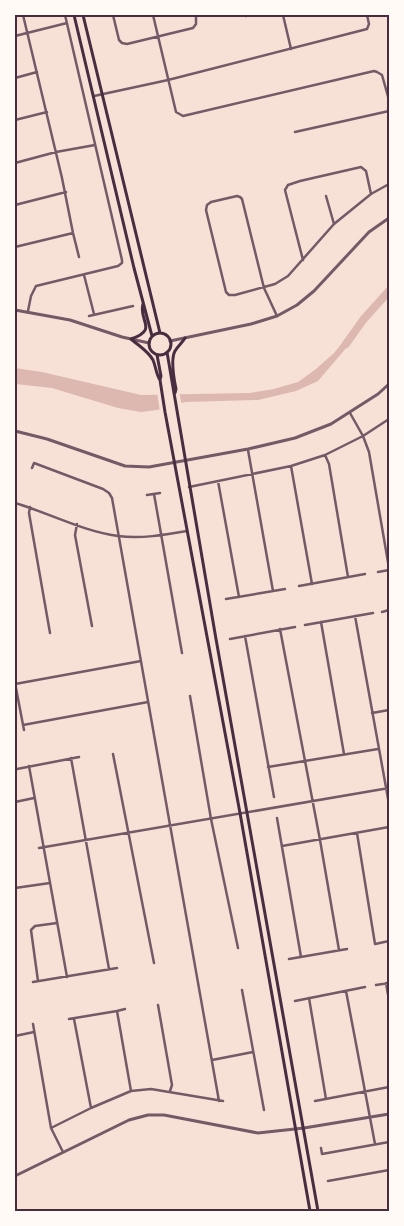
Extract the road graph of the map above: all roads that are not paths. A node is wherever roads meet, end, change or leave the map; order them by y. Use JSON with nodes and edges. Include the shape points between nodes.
{"nodes":[{"id":1,"x":23,"y":15,"type":"edge"},
{"id":2,"x":65,"y":15,"type":"edge"},
{"id":3,"x":74,"y":15,"type":"edge"},
{"id":4,"x":83,"y":15,"type":"edge"},
{"id":5,"x":113,"y":15,"type":"edge"},
{"id":6,"x":153,"y":15,"type":"edge"},
{"id":7,"x":196,"y":15,"type":"edge"},
{"id":8,"x":241,"y":15,"type":"edge"},
{"id":9,"x":251,"y":15,"type":"edge"},
{"id":10,"x":283,"y":15,"type":"edge"},
{"id":11,"x":367,"y":15,"type":"edge"},
{"id":12,"x":67,"y":23,"type":"junction"},
{"id":13,"x":28,"y":32,"type":"junction"},
{"id":14,"x":15,"y":36,"type":"edge"},
{"id":15,"x":158,"y":37,"type":"junction"},
{"id":16,"x":291,"y":49,"type":"junction"},
{"id":17,"x":37,"y":72,"type":"junction"},
{"id":18,"x":15,"y":78,"type":"edge"},
{"id":19,"x":168,"y":80,"type":"junction"},
{"id":20,"x":102,"y":94,"type":"junction"},
{"id":21,"x":92,"y":96,"type":"junction"},
{"id":22,"x":389,"y":100,"type":"edge"},
{"id":23,"x":389,"y":111,"type":"edge"},
{"id":24,"x":47,"y":112,"type":"junction"},
{"id":25,"x":15,"y":120,"type":"edge"},
{"id":26,"x":295,"y":132,"type":"dead end"},
{"id":27,"x":95,"y":145,"type":"junction"},
{"id":28,"x":56,"y":152,"type":"junction"},
{"id":29,"x":15,"y":163,"type":"edge"},
{"id":30,"x":389,"y":184,"type":"edge"},
{"id":31,"x":66,"y":192,"type":"junction"},
{"id":32,"x":372,"y":194,"type":"junction"},
{"id":33,"x":326,"y":196,"type":"dead end"},
{"id":34,"x":15,"y":205,"type":"edge"},
{"id":35,"x":389,"y":218,"type":"edge"},
{"id":36,"x":334,"y":224,"type":"junction"},
{"id":37,"x":73,"y":233,"type":"junction"},
{"id":38,"x":15,"y":247,"type":"edge"},
{"id":39,"x":79,"y":257,"type":"dead end"},
{"id":40,"x":303,"y":260,"type":"junction"},
{"id":41,"x":84,"y":275,"type":"junction"},
{"id":42,"x":264,"y":288,"type":"junction"},
{"id":43,"x":144,"y":303,"type":"junction"},
{"id":44,"x":133,"y":306,"type":"dead end"},
{"id":45,"x":15,"y":310,"type":"edge"},
{"id":46,"x":28,"y":312,"type":"junction"},
{"id":47,"x":94,"y":314,"type":"junction"},
{"id":48,"x":89,"y":316,"type":"dead end"},
{"id":49,"x":277,"y":316,"type":"junction"},
{"id":50,"x":160,"y":333,"type":"junction"},
{"id":51,"x":152,"y":336,"type":"junction"},
{"id":52,"x":185,"y":338,"type":"junction"},
{"id":53,"x":132,"y":339,"type":"junction"},
{"id":54,"x":170,"y":341,"type":"junction"},
{"id":55,"x":149,"y":343,"type":"junction"},
{"id":56,"x":167,"y":352,"type":"junction"},
{"id":57,"x":157,"y":355,"type":"junction"},
{"id":58,"x":160,"y":380,"type":"junction"},
{"id":59,"x":174,"y":384,"type":"junction"},
{"id":60,"x":389,"y":384,"type":"edge"},
{"id":61,"x":350,"y":413,"type":"junction"},
{"id":62,"x":389,"y":420,"type":"edge"},
{"id":63,"x":15,"y":431,"type":"edge"},
{"id":64,"x":362,"y":436,"type":"junction"},
{"id":65,"x":248,"y":449,"type":"junction"},
{"id":66,"x":325,"y":455,"type":"junction"},
{"id":67,"x":186,"y":461,"type":"junction"},
{"id":68,"x":175,"y":463,"type":"junction"},
{"id":69,"x":292,"y":466,"type":"junction"},
{"id":70,"x":32,"y":468,"type":"dead end"},
{"id":71,"x":253,"y":474,"type":"junction"},
{"id":72,"x":218,"y":481,"type":"junction"},
{"id":73,"x":190,"y":487,"type":"junction"},
{"id":74,"x":160,"y":493,"type":"dead end"},
{"id":75,"x":154,"y":494,"type":"junction"},
{"id":76,"x":147,"y":496,"type":"dead end"},
{"id":77,"x":15,"y":503,"type":"edge"},
{"id":78,"x":30,"y":507,"type":"junction"},
{"id":79,"x":77,"y":524,"type":"junction"},
{"id":80,"x":187,"y":531,"type":"junction"},
{"id":81,"x":161,"y":535,"type":"junction"},
{"id":82,"x":119,"y":536,"type":"junction"},
{"id":83,"x":389,"y":569,"type":"edge"},
{"id":84,"x":378,"y":572,"type":"dead end"},
{"id":85,"x":365,"y":574,"type":"dead end"},
{"id":86,"x":348,"y":578,"type":"junction"},
{"id":87,"x":312,"y":584,"type":"junction"},
{"id":88,"x":299,"y":586,"type":"dead end"},
{"id":89,"x":285,"y":589,"type":"dead end"},
{"id":90,"x":273,"y":591,"type":"junction"},
{"id":91,"x":239,"y":597,"type":"junction"},
{"id":92,"x":226,"y":599,"type":"dead end"},
{"id":93,"x":389,"y":610,"type":"edge"},
{"id":94,"x":382,"y":612,"type":"dead end"},
{"id":95,"x":373,"y":613,"type":"dead end"},
{"id":96,"x":355,"y":616,"type":"junction"},
{"id":97,"x":320,"y":622,"type":"junction"},
{"id":98,"x":305,"y":625,"type":"dead end"},
{"id":99,"x":92,"y":626,"type":"dead end"},
{"id":100,"x":295,"y":627,"type":"dead end"},
{"id":101,"x":280,"y":629,"type":"junction"},
{"id":102,"x":50,"y":633,"type":"dead end"},
{"id":103,"x":245,"y":636,"type":"junction"},
{"id":104,"x":230,"y":639,"type":"dead end"},
{"id":105,"x":182,"y":653,"type":"dead end"},
{"id":106,"x":141,"y":661,"type":"junction"},
{"id":107,"x":15,"y":684,"type":"edge"},
{"id":108,"x":190,"y":696,"type":"dead end"},
{"id":109,"x":148,"y":702,"type":"junction"},
{"id":110,"x":389,"y":710,"type":"edge"},
{"id":111,"x":372,"y":713,"type":"junction"},
{"id":112,"x":23,"y":725,"type":"junction"},
{"id":113,"x":24,"y":730,"type":"dead end"},
{"id":114,"x":379,"y":749,"type":"junction"},
{"id":115,"x":113,"y":754,"type":"dead end"},
{"id":116,"x":344,"y":754,"type":"junction"},
{"id":117,"x":79,"y":757,"type":"dead end"},
{"id":118,"x":72,"y":758,"type":"junction"},
{"id":119,"x":305,"y":761,"type":"junction"},
{"id":120,"x":29,"y":766,"type":"junction"},
{"id":121,"x":268,"y":767,"type":"junction"},
{"id":122,"x":17,"y":769,"type":"dead end"},
{"id":123,"x":387,"y":788,"type":"edge"},
{"id":124,"x":274,"y":797,"type":"dead end"},
{"id":125,"x":34,"y":798,"type":"junction"},
{"id":126,"x":15,"y":802,"type":"edge"},
{"id":127,"x":313,"y":802,"type":"junction"},
{"id":128,"x":389,"y":804,"type":"edge"},
{"id":129,"x":247,"y":812,"type":"junction"},
{"id":130,"x":240,"y":813,"type":"junction"},
{"id":131,"x":211,"y":818,"type":"junction"},
{"id":132,"x":277,"y":818,"type":"dead end"},
{"id":133,"x":170,"y":826,"type":"junction"},
{"id":134,"x":389,"y":827,"type":"edge"},
{"id":135,"x":356,"y":833,"type":"junction"},
{"id":136,"x":128,"y":834,"type":"junction"},
{"id":137,"x":320,"y":840,"type":"junction"},
{"id":138,"x":86,"y":841,"type":"junction"},
{"id":139,"x":282,"y":846,"type":"junction"},
{"id":140,"x":38,"y":848,"type":"dead end"},
{"id":141,"x":44,"y":848,"type":"junction"},
{"id":142,"x":50,"y":883,"type":"junction"},
{"id":143,"x":15,"y":888,"type":"edge"},
{"id":144,"x":57,"y":923,"type":"junction"},
{"id":145,"x":389,"y":942,"type":"edge"},
{"id":146,"x":238,"y":948,"type":"dead end"},
{"id":147,"x":347,"y":949,"type":"dead end"},
{"id":148,"x":339,"y":950,"type":"junction"},
{"id":149,"x":301,"y":957,"type":"junction"},
{"id":150,"x":289,"y":959,"type":"dead end"},
{"id":151,"x":154,"y":963,"type":"dead end"},
{"id":152,"x":117,"y":968,"type":"dead end"},
{"id":153,"x":109,"y":969,"type":"junction"},
{"id":154,"x":67,"y":977,"type":"junction"},
{"id":155,"x":38,"y":981,"type":"junction"},
{"id":156,"x":32,"y":982,"type":"dead end"},
{"id":157,"x":388,"y":983,"type":"edge"},
{"id":158,"x":376,"y":985,"type":"dead end"},
{"id":159,"x":365,"y":987,"type":"dead end"},
{"id":160,"x":242,"y":990,"type":"dead end"},
{"id":161,"x":346,"y":991,"type":"junction"},
{"id":162,"x":309,"y":998,"type":"junction"},
{"id":163,"x":389,"y":1000,"type":"edge"},
{"id":164,"x":295,"y":1001,"type":"dead end"},
{"id":165,"x":158,"y":1005,"type":"dead end"},
{"id":166,"x":125,"y":1008,"type":"dead end"},
{"id":167,"x":117,"y":1011,"type":"junction"},
{"id":168,"x":69,"y":1019,"type":"dead end"},
{"id":169,"x":74,"y":1019,"type":"junction"},
{"id":170,"x":33,"y":1024,"type":"dead end"},
{"id":171,"x":34,"y":1032,"type":"junction"},
{"id":172,"x":15,"y":1036,"type":"edge"},
{"id":173,"x":253,"y":1052,"type":"junction"},
{"id":174,"x":212,"y":1060,"type":"junction"},
{"id":175,"x":389,"y":1087,"type":"edge"},
{"id":176,"x":131,"y":1091,"type":"junction"},
{"id":177,"x":170,"y":1091,"type":"junction"},
{"id":178,"x":364,"y":1092,"type":"junction"},
{"id":179,"x":326,"y":1099,"type":"junction"},
{"id":180,"x":219,"y":1101,"type":"junction"},
{"id":181,"x":223,"y":1101,"type":"dead end"},
{"id":182,"x":315,"y":1101,"type":"dead end"},
{"id":183,"x":91,"y":1108,"type":"junction"},
{"id":184,"x":264,"y":1110,"type":"dead end"},
{"id":185,"x":389,"y":1114,"type":"edge"},
{"id":186,"x":369,"y":1117,"type":"junction"},
{"id":187,"x":51,"y":1128,"type":"junction"},
{"id":188,"x":304,"y":1128,"type":"junction"},
{"id":189,"x":296,"y":1129,"type":"junction"},
{"id":190,"x":389,"y":1142,"type":"edge"},
{"id":191,"x":375,"y":1144,"type":"junction"},
{"id":192,"x":320,"y":1148,"type":"dead end"},
{"id":193,"x":63,"y":1152,"type":"junction"},
{"id":194,"x":389,"y":1170,"type":"edge"},
{"id":195,"x":330,"y":1175,"type":"dead end"},
{"id":196,"x":15,"y":1176,"type":"edge"},
{"id":197,"x":310,"y":1211,"type":"edge"},
{"id":198,"x":318,"y":1211,"type":"edge"}],
"edges":[{"from":1,"to":13,"type":"street"},
{"from":2,"to":12,"type":"street"},
{"from":3,"to":21,"type":"main road"},
{"from":4,"to":20,"type":"main road"},
{"from":5,"to":15,"type":"street","via":[[122,43]]},
{"from":6,"to":15,"type":"street"},
{"from":7,"to":15,"type":"street","via":[[193,28]]},
{"from":8,"to":9,"type":"street"},
{"from":10,"to":16,"type":"street"},
{"from":11,"to":16,"type":"street","via":[[367,29]]},
{"from":12,"to":13,"type":"street"},
{"from":12,"to":27,"type":"street"},
{"from":13,"to":14,"type":"street"},
{"from":13,"to":17,"type":"street"},
{"from":15,"to":19,"type":"street"},
{"from":16,"to":19,"type":"street"},
{"from":17,"to":18,"type":"street"},
{"from":17,"to":24,"type":"street"},
{"from":19,"to":20,"type":"street"},
{"from":19,"to":22,"type":"street","via":[[176,112],[183,116],[374,71],[382,75]]},
{"from":20,"to":21,"type":"street"},
{"from":20,"to":50,"type":"main road"},
{"from":21,"to":43,"type":"main road"},
{"from":23,"to":26,"type":"street"},
{"from":24,"to":25,"type":"street"},
{"from":24,"to":28,"type":"street"},
{"from":27,"to":28,"type":"street"},
{"from":27,"to":41,"type":"street","via":[[122,263]]},
{"from":28,"to":29,"type":"street"},
{"from":28,"to":31,"type":"street"},
{"from":30,"to":32,"type":"street"},
{"from":31,"to":34,"type":"street"},
{"from":31,"to":37,"type":"street"},
{"from":32,"to":36,"type":"street"},
{"from":32,"to":40,"type":"street","via":[[366,171],[361,166],[288,185],[285,190]]},
{"from":33,"to":36,"type":"street"},
{"from":35,"to":49,"type":"street","via":[[369,232],[314,291]]},
{"from":36,"to":40,"type":"street"},
{"from":37,"to":38,"type":"street"},
{"from":37,"to":39,"type":"street"},
{"from":40,"to":42,"type":"street","via":[[288,276]]},
{"from":41,"to":46,"type":"street","via":[[36,286]]},
{"from":41,"to":47,"type":"street"},
{"from":42,"to":42,"type":"street","via":[[242,199],[237,196],[210,202],[206,210],[226,292],[235,295]]},
{"from":42,"to":49,"type":"street"},
{"from":43,"to":51,"type":"main road"},
{"from":43,"to":53,"type":"main road","via":[[146,329],[142,335]]},
{"from":44,"to":47,"type":"street"},
{"from":45,"to":46,"type":"street"},
{"from":46,"to":53,"type":"street","via":[[70,320]]},
{"from":47,"to":48,"type":"street"},
{"from":49,"to":52,"type":"street"},
{"from":50,"to":51,"type":"main road"},
{"from":50,"to":54,"type":"main road"},
{"from":51,"to":55,"type":"main road"},
{"from":52,"to":54,"type":"street"},
{"from":52,"to":59,"type":"main road","via":[[173,357]]},
{"from":53,"to":55,"type":"street"},
{"from":53,"to":58,"type":"main road","via":[[150,356]]},
{"from":54,"to":56,"type":"main road"},
{"from":55,"to":57,"type":"main road"},
{"from":56,"to":57,"type":"main road"},
{"from":56,"to":59,"type":"main road"},
{"from":57,"to":58,"type":"main road"},
{"from":58,"to":68,"type":"main road"},
{"from":59,"to":67,"type":"main road"},
{"from":60,"to":61,"type":"street"},
{"from":61,"to":64,"type":"street"},
{"from":61,"to":65,"type":"street","via":[[295,438]]},
{"from":62,"to":64,"type":"street"},
{"from":63,"to":68,"type":"street","via":[[125,466]]},
{"from":64,"to":66,"type":"street"},
{"from":64,"to":83,"type":"street","via":[[369,452]]},
{"from":65,"to":67,"type":"street"},
{"from":65,"to":71,"type":"street"},
{"from":66,"to":69,"type":"street"},
{"from":66,"to":86,"type":"street"},
{"from":67,"to":68,"type":"street"},
{"from":67,"to":73,"type":"main road"},
{"from":68,"to":80,"type":"main road"},
{"from":69,"to":71,"type":"street"},
{"from":69,"to":87,"type":"street"},
{"from":70,"to":82,"type":"street","via":[[34,463],[109,493]]},
{"from":71,"to":72,"type":"street"},
{"from":71,"to":90,"type":"street"},
{"from":72,"to":73,"type":"street"},
{"from":72,"to":91,"type":"street"},
{"from":73,"to":129,"type":"main road"},
{"from":74,"to":75,"type":"street"},
{"from":75,"to":76,"type":"street"},
{"from":75,"to":81,"type":"street"},
{"from":77,"to":78,"type":"street"},
{"from":78,"to":79,"type":"street"},
{"from":78,"to":102,"type":"street"},
{"from":79,"to":82,"type":"street"},
{"from":79,"to":99,"type":"street","via":[[74,535]]},
{"from":80,"to":81,"type":"street"},
{"from":80,"to":130,"type":"main road"},
{"from":81,"to":82,"type":"street"},
{"from":81,"to":105,"type":"street"},
{"from":82,"to":106,"type":"street"},
{"from":83,"to":84,"type":"street"},
{"from":85,"to":86,"type":"street"},
{"from":86,"to":87,"type":"street"},
{"from":87,"to":88,"type":"street"},
{"from":89,"to":90,"type":"street"},
{"from":90,"to":91,"type":"street"},
{"from":91,"to":92,"type":"street"},
{"from":93,"to":94,"type":"street"},
{"from":95,"to":96,"type":"street"},
{"from":96,"to":97,"type":"street"},
{"from":96,"to":111,"type":"street"},
{"from":97,"to":98,"type":"street"},
{"from":97,"to":116,"type":"street"},
{"from":100,"to":101,"type":"street"},
{"from":101,"to":103,"type":"street"},
{"from":101,"to":119,"type":"street"},
{"from":103,"to":104,"type":"street"},
{"from":103,"to":121,"type":"street"},
{"from":106,"to":107,"type":"street"},
{"from":106,"to":109,"type":"street"},
{"from":107,"to":112,"type":"street"},
{"from":108,"to":131,"type":"street"},
{"from":109,"to":112,"type":"street"},
{"from":109,"to":133,"type":"street"},
{"from":110,"to":111,"type":"street"},
{"from":111,"to":114,"type":"street"},
{"from":112,"to":113,"type":"street"},
{"from":114,"to":116,"type":"street"},
{"from":114,"to":123,"type":"street"},
{"from":115,"to":136,"type":"street"},
{"from":116,"to":119,"type":"street"},
{"from":117,"to":118,"type":"street"},
{"from":118,"to":120,"type":"street"},
{"from":118,"to":138,"type":"street"},
{"from":119,"to":121,"type":"street"},
{"from":119,"to":127,"type":"street"},
{"from":120,"to":122,"type":"street"},
{"from":120,"to":125,"type":"street"},
{"from":121,"to":124,"type":"street"},
{"from":123,"to":127,"type":"street"},
{"from":123,"to":128,"type":"street"},
{"from":125,"to":126,"type":"street"},
{"from":125,"to":141,"type":"street"},
{"from":127,"to":129,"type":"street"},
{"from":127,"to":137,"type":"street"},
{"from":129,"to":130,"type":"street"},
{"from":129,"to":188,"type":"main road"},
{"from":130,"to":131,"type":"street"},
{"from":130,"to":189,"type":"main road"},
{"from":131,"to":133,"type":"street"},
{"from":131,"to":146,"type":"street"},
{"from":132,"to":139,"type":"street"},
{"from":133,"to":136,"type":"street"},
{"from":133,"to":174,"type":"street"},
{"from":134,"to":135,"type":"street"},
{"from":135,"to":137,"type":"street"},
{"from":135,"to":145,"type":"street","via":[[375,944]]},
{"from":136,"to":138,"type":"street"},
{"from":136,"to":151,"type":"street"},
{"from":137,"to":139,"type":"street"},
{"from":137,"to":148,"type":"street"},
{"from":138,"to":141,"type":"street"},
{"from":138,"to":153,"type":"street"},
{"from":139,"to":149,"type":"street"},
{"from":140,"to":141,"type":"street"},
{"from":141,"to":142,"type":"street"},
{"from":142,"to":143,"type":"street"},
{"from":142,"to":144,"type":"street"},
{"from":144,"to":154,"type":"street"},
{"from":144,"to":155,"type":"street","via":[[35,926],[31,930]]},
{"from":147,"to":148,"type":"street"},
{"from":148,"to":149,"type":"street"},
{"from":149,"to":150,"type":"street"},
{"from":152,"to":153,"type":"street"},
{"from":153,"to":154,"type":"street"},
{"from":154,"to":155,"type":"street"},
{"from":155,"to":156,"type":"street"},
{"from":157,"to":158,"type":"street"},
{"from":157,"to":163,"type":"street"},
{"from":159,"to":161,"type":"street"},
{"from":160,"to":173,"type":"street"},
{"from":161,"to":162,"type":"street"},
{"from":161,"to":178,"type":"street"},
{"from":162,"to":164,"type":"street"},
{"from":162,"to":179,"type":"street"},
{"from":165,"to":177,"type":"street","via":[[172,1084]]},
{"from":166,"to":167,"type":"street"},
{"from":167,"to":169,"type":"street"},
{"from":167,"to":176,"type":"street"},
{"from":168,"to":169,"type":"street"},
{"from":169,"to":183,"type":"street"},
{"from":170,"to":171,"type":"street"},
{"from":171,"to":172,"type":"street"},
{"from":171,"to":187,"type":"street"},
{"from":173,"to":174,"type":"street"},
{"from":173,"to":184,"type":"street"},
{"from":174,"to":180,"type":"street"},
{"from":175,"to":178,"type":"street"},
{"from":176,"to":177,"type":"street","via":[[151,1088]]},
{"from":176,"to":183,"type":"street"},
{"from":177,"to":180,"type":"street"},
{"from":178,"to":179,"type":"street"},
{"from":178,"to":186,"type":"street"},
{"from":179,"to":182,"type":"street"},
{"from":180,"to":181,"type":"street"},
{"from":183,"to":187,"type":"street"},
{"from":185,"to":186,"type":"street"},
{"from":186,"to":188,"type":"street"},
{"from":186,"to":191,"type":"street"},
{"from":187,"to":193,"type":"street"},
{"from":188,"to":189,"type":"street"},
{"from":188,"to":198,"type":"main road"},
{"from":189,"to":193,"type":"street","via":[[258,1133],[164,1115],[148,1115],[129,1120]]},
{"from":189,"to":197,"type":"main road"},
{"from":190,"to":191,"type":"street"},
{"from":191,"to":192,"type":"street","via":[[322,1154]]},
{"from":193,"to":196,"type":"street"},
{"from":194,"to":195,"type":"street","via":[[330,1181]]}]}
